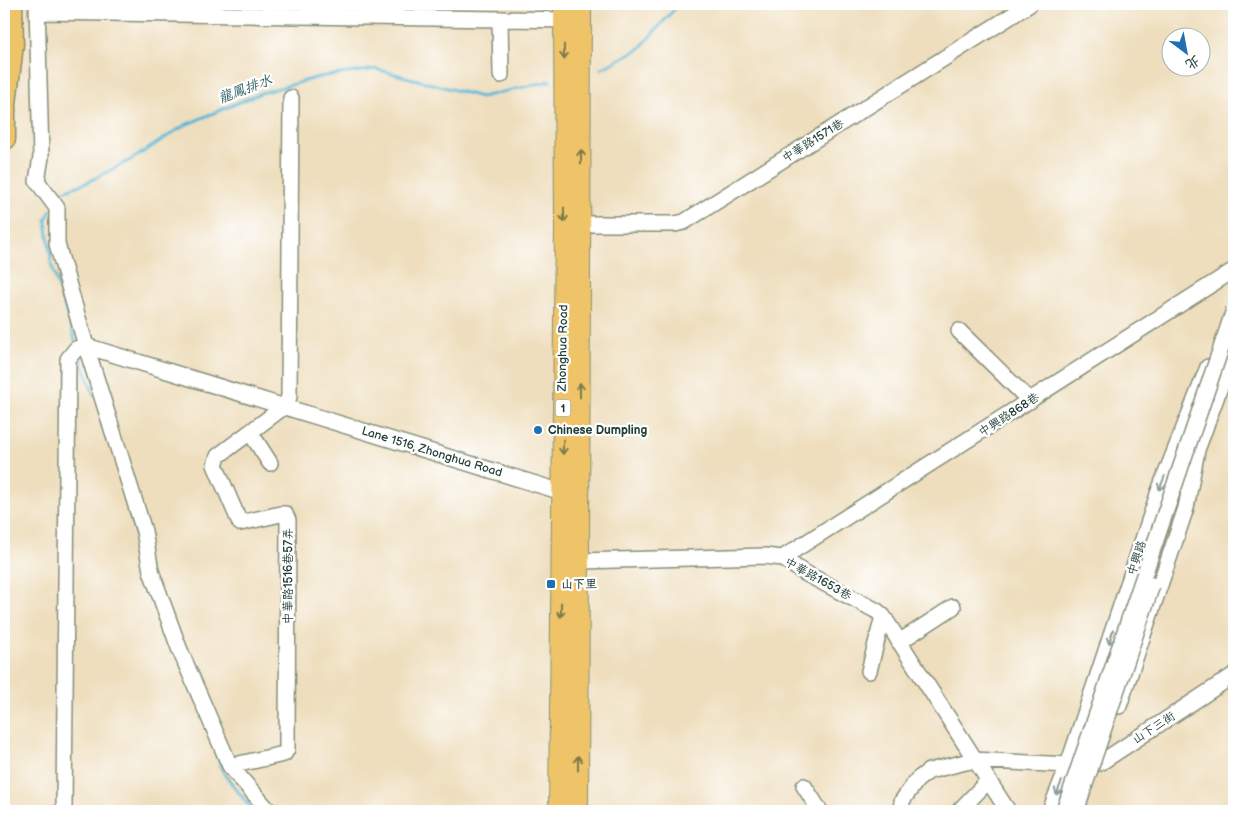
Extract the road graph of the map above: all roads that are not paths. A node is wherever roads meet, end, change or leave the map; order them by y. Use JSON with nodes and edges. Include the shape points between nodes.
{"nodes":[{"id":1,"x":11,"y":4,"type":"edge"},
{"id":2,"x":1030,"y":4,"type":"edge"},
{"id":3,"x":38,"y":8,"type":"edge"},
{"id":4,"x":219,"y":9,"type":"edge"},
{"id":5,"x":389,"y":10,"type":"edge"},
{"id":6,"x":442,"y":11,"type":"edge"},
{"id":7,"x":572,"y":12,"type":"edge"},
{"id":8,"x":500,"y":19,"type":"junction"},
{"id":9,"x":501,"y":75,"type":"dead end"},
{"id":10,"x":291,"y":98,"type":"dead end"},
{"id":11,"x":4,"y":110,"type":"edge"},
{"id":12,"x":4,"y":139,"type":"edge"},
{"id":13,"x":580,"y":224,"type":"junction"},
{"id":14,"x":1234,"y":270,"type":"edge"},
{"id":15,"x":1234,"y":310,"type":"edge"},
{"id":16,"x":959,"y":331,"type":"dead end"},
{"id":17,"x":86,"y":346,"type":"junction"},
{"id":18,"x":1234,"y":349,"type":"edge"},
{"id":19,"x":1030,"y":401,"type":"junction"},
{"id":20,"x":285,"y":406,"type":"junction"},
{"id":21,"x":250,"y":432,"type":"junction"},
{"id":22,"x":1197,"y":450,"type":"junction"},
{"id":23,"x":270,"y":463,"type":"dead end"},
{"id":24,"x":571,"y":493,"type":"junction"},
{"id":25,"x":782,"y":558,"type":"junction"},
{"id":26,"x":571,"y":561,"type":"junction"},
{"id":27,"x":953,"y":606,"type":"dead end"},
{"id":28,"x":883,"y":616,"type":"junction"},
{"id":29,"x":900,"y":642,"type":"junction"},
{"id":30,"x":869,"y":672,"type":"dead end"},
{"id":31,"x":1234,"y":675,"type":"edge"},
{"id":32,"x":974,"y":760,"type":"junction"},
{"id":33,"x":1100,"y":762,"type":"junction"},
{"id":34,"x":1068,"y":765,"type":"junction"},
{"id":35,"x":230,"y":766,"type":"junction"},
{"id":36,"x":988,"y":780,"type":"junction"},
{"id":37,"x":804,"y":786,"type":"dead end"},
{"id":38,"x":64,"y":811,"type":"edge"},
{"id":39,"x":268,"y":811,"type":"edge"},
{"id":40,"x":559,"y":811,"type":"edge"},
{"id":41,"x":578,"y":811,"type":"edge"},
{"id":42,"x":820,"y":811,"type":"edge"},
{"id":43,"x":901,"y":811,"type":"edge"},
{"id":44,"x":960,"y":811,"type":"edge"},
{"id":45,"x":1008,"y":811,"type":"edge"},
{"id":46,"x":1050,"y":811,"type":"edge"},
{"id":47,"x":1064,"y":811,"type":"edge"},
{"id":48,"x":1076,"y":811,"type":"edge"},
{"id":49,"x":1082,"y":811,"type":"edge"}],
"edges":[{"from":1,"to":11,"type":"highway","via":[[12,44]]},
{"from":2,"to":13,"type":"street","name":"中華路1571巷","via":[[684,222]]},
{"from":3,"to":4,"type":"street"},
{"from":3,"to":17,"type":"street","via":[[41,157],[37,181],[56,208],[57,244]]},
{"from":4,"to":5,"type":"street"},
{"from":5,"to":6,"type":"street"},
{"from":6,"to":8,"type":"street"},
{"from":7,"to":8,"type":"street"},
{"from":13,"to":7,"type":"main road","name":"Zhonghua Road","number":"1","one_way":true},
{"from":7,"to":24,"type":"main road","name":"Zhonghua Road","number":"1","one_way":true},
{"from":8,"to":9,"type":"street"},
{"from":10,"to":20,"type":"street","via":[[289,397]]},
{"from":11,"to":12,"type":"highway"},
{"from":24,"to":13,"type":"main road","name":"Zhonghua Road","number":"1","one_way":true},
{"from":14,"to":19,"type":"street","name":"中興路868巷"},
{"from":15,"to":34,"type":"street","name":"中興路","one_way":true,"via":[[1226,319],[1159,492]]},
{"from":15,"to":47,"type":"street","name":"中興路","bridge":true},
{"from":16,"to":19,"type":"street"},
{"from":17,"to":20,"type":"street","name":"Lane 1516, Zhonghua Road"},
{"from":17,"to":35,"type":"street","via":[[144,531],[151,571],[179,648]]},
{"from":17,"to":38,"type":"street","via":[[76,348],[68,359]]},
{"from":18,"to":22,"type":"street","name":"中興路"},
{"from":19,"to":25,"type":"street","name":"中興路868巷"},
{"from":20,"to":21,"type":"street","name":"中華路1516巷57弄"},
{"from":20,"to":24,"type":"street","name":"Lane 1516, Zhonghua Road"},
{"from":21,"to":23,"type":"street"},
{"from":21,"to":35,"type":"street","name":"中華路1516巷57弄","via":[[218,456],[215,465],[240,522],[281,514],[285,514],[288,520],[287,749],[284,754]]},
{"from":22,"to":33,"type":"street","name":"中興路","via":[[1186,508]]},
{"from":22,"to":48,"type":"street","name":"中興路","bridge":true},
{"from":24,"to":26,"type":"main road","name":"Zhonghua Road","number":"1"},
{"from":25,"to":26,"type":"street","name":"中華路1653巷"},
{"from":25,"to":28,"type":"street","name":"中華路1653巷"},
{"from":26,"to":40,"type":"main road","name":"Zhonghua Road","number":"1","one_way":true},
{"from":41,"to":26,"type":"main road","name":"Zhonghua Road","number":"1","one_way":true},
{"from":27,"to":29,"type":"street"},
{"from":28,"to":29,"type":"street","name":"中華路1653巷"},
{"from":28,"to":30,"type":"street"},
{"from":29,"to":32,"type":"street","name":"中華路1653巷"},
{"from":31,"to":33,"type":"street","name":"山下三街"},
{"from":32,"to":34,"type":"street","name":"山下三街"},
{"from":32,"to":36,"type":"street","name":"中華路1653巷"},
{"from":32,"to":43,"type":"street","name":"山下三街","via":[[929,771],[917,780],[902,801]]},
{"from":33,"to":34,"type":"street","name":"山下三街"},
{"from":33,"to":49,"type":"street","name":"中興路"},
{"from":34,"to":46,"type":"street","name":"中興路","one_way":true},
{"from":35,"to":39,"type":"street"},
{"from":36,"to":44,"type":"street"},
{"from":36,"to":45,"type":"street","name":"中華路1653巷"},
{"from":37,"to":42,"type":"street"}]}
